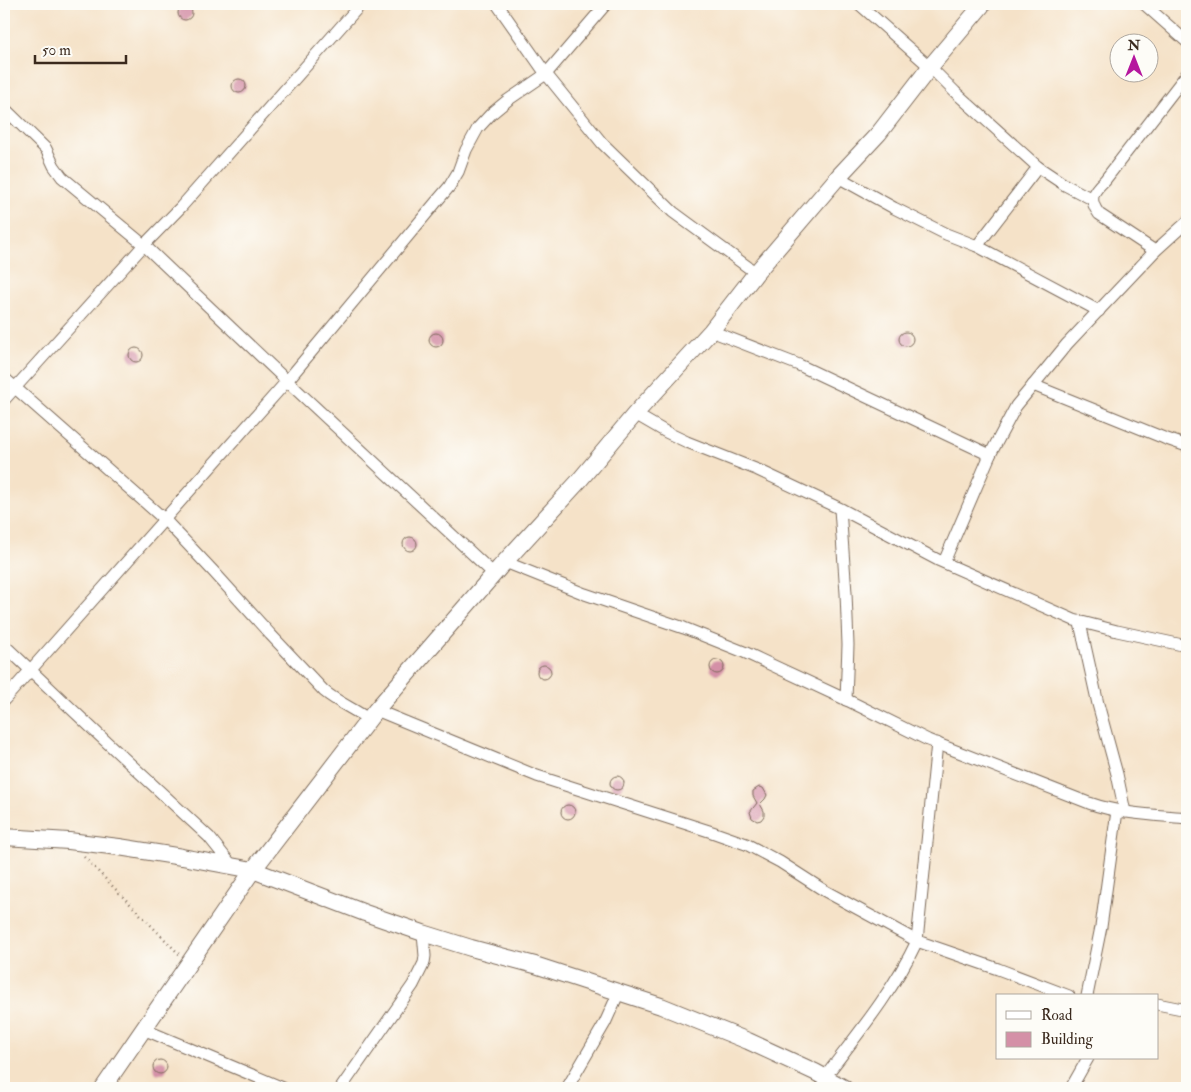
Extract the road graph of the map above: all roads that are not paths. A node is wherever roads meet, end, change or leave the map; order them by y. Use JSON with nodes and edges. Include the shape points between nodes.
{"nodes":[{"id":1,"x":361,"y":4,"type":"edge"},
{"id":2,"x":497,"y":4,"type":"edge"},
{"id":3,"x":606,"y":4,"type":"edge"},
{"id":4,"x":859,"y":4,"type":"edge"},
{"id":5,"x":983,"y":4,"type":"edge"},
{"id":6,"x":1144,"y":4,"type":"edge"},
{"id":7,"x":1187,"y":42,"type":"edge"},
{"id":8,"x":930,"y":67,"type":"junction"},
{"id":9,"x":546,"y":74,"type":"junction"},
{"id":10,"x":1187,"y":74,"type":"edge"},
{"id":11,"x":4,"y":108,"type":"edge"},
{"id":12,"x":1038,"y":167,"type":"junction"},
{"id":13,"x":838,"y":177,"type":"junction"},
{"id":14,"x":1092,"y":198,"type":"junction"},
{"id":15,"x":1187,"y":222,"type":"edge"},
{"id":16,"x":144,"y":245,"type":"junction"},
{"id":17,"x":977,"y":246,"type":"junction"},
{"id":18,"x":1155,"y":252,"type":"junction"},
{"id":19,"x":756,"y":272,"type":"junction"},
{"id":20,"x":1098,"y":312,"type":"junction"},
{"id":21,"x":710,"y":330,"type":"junction"},
{"id":22,"x":4,"y":378,"type":"edge"},
{"id":23,"x":287,"y":381,"type":"junction"},
{"id":24,"x":1033,"y":385,"type":"junction"},
{"id":25,"x":15,"y":387,"type":"junction"},
{"id":26,"x":4,"y":400,"type":"edge"},
{"id":27,"x":635,"y":414,"type":"junction"},
{"id":28,"x":1187,"y":446,"type":"edge"},
{"id":29,"x":990,"y":455,"type":"junction"},
{"id":30,"x":840,"y":509,"type":"junction"},
{"id":31,"x":164,"y":519,"type":"junction"},
{"id":32,"x":944,"y":562,"type":"junction"},
{"id":33,"x":499,"y":568,"type":"junction"},
{"id":34,"x":1080,"y":623,"type":"junction"},
{"id":35,"x":4,"y":645,"type":"edge"},
{"id":36,"x":1187,"y":646,"type":"edge"},
{"id":37,"x":30,"y":670,"type":"junction"},
{"id":38,"x":4,"y":700,"type":"edge"},
{"id":39,"x":846,"y":700,"type":"junction"},
{"id":40,"x":372,"y":714,"type":"junction"},
{"id":41,"x":937,"y":743,"type":"junction"},
{"id":42,"x":1121,"y":812,"type":"junction"},
{"id":43,"x":1187,"y":818,"type":"edge"},
{"id":44,"x":4,"y":837,"type":"edge"},
{"id":45,"x":233,"y":867,"type":"junction"},
{"id":46,"x":253,"y":870,"type":"junction"},
{"id":47,"x":423,"y":933,"type":"junction"},
{"id":48,"x":917,"y":941,"type":"junction"},
{"id":49,"x":618,"y":992,"type":"junction"},
{"id":50,"x":1064,"y":994,"type":"edge"},
{"id":51,"x":1087,"y":994,"type":"edge"},
{"id":52,"x":1158,"y":1004,"type":"edge"},
{"id":53,"x":1187,"y":1010,"type":"edge"},
{"id":54,"x":143,"y":1029,"type":"junction"},
{"id":55,"x":1087,"y":1060,"type":"edge"},
{"id":56,"x":824,"y":1077,"type":"junction"},
{"id":57,"x":103,"y":1088,"type":"edge"},
{"id":58,"x":283,"y":1088,"type":"edge"},
{"id":59,"x":341,"y":1088,"type":"edge"},
{"id":60,"x":567,"y":1088,"type":"edge"},
{"id":61,"x":844,"y":1088,"type":"edge"},
{"id":62,"x":1071,"y":1088,"type":"edge"}],
"edges":[{"from":1,"to":16,"type":"street"},
{"from":2,"to":9,"type":"street"},
{"from":3,"to":9,"type":"street"},
{"from":4,"to":8,"type":"street"},
{"from":5,"to":8,"type":"street"},
{"from":6,"to":7,"type":"street"},
{"from":8,"to":12,"type":"street"},
{"from":8,"to":13,"type":"street","via":[[879,133]]},
{"from":9,"to":19,"type":"street","via":[[602,142],[673,212]]},
{"from":9,"to":23,"type":"street","via":[[508,100],[478,128],[449,186]]},
{"from":10,"to":14,"type":"street"},
{"from":11,"to":16,"type":"street","via":[[46,149],[62,177]]},
{"from":12,"to":14,"type":"street"},
{"from":12,"to":17,"type":"street"},
{"from":13,"to":17,"type":"street","via":[[946,234]]},
{"from":13,"to":19,"type":"street"},
{"from":14,"to":18,"type":"street","via":[[1099,214]]},
{"from":15,"to":18,"type":"street"},
{"from":16,"to":23,"type":"street"},
{"from":16,"to":25,"type":"street"},
{"from":17,"to":20,"type":"street"},
{"from":18,"to":20,"type":"street"},
{"from":19,"to":21,"type":"street"},
{"from":20,"to":24,"type":"street"},
{"from":21,"to":27,"type":"street"},
{"from":21,"to":29,"type":"street","via":[[799,365]]},
{"from":22,"to":25,"type":"street"},
{"from":23,"to":31,"type":"street"},
{"from":23,"to":33,"type":"street"},
{"from":24,"to":28,"type":"street"},
{"from":24,"to":29,"type":"street","via":[[1016,406]]},
{"from":25,"to":26,"type":"street"},
{"from":25,"to":31,"type":"street"},
{"from":27,"to":30,"type":"street","via":[[687,442],[758,470]]},
{"from":27,"to":33,"type":"street"},
{"from":29,"to":32,"type":"street"},
{"from":30,"to":32,"type":"street"},
{"from":30,"to":39,"type":"street","via":[[848,645]]},
{"from":31,"to":37,"type":"street"},
{"from":31,"to":40,"type":"street","via":[[324,691],[355,710]]},
{"from":32,"to":34,"type":"street"},
{"from":33,"to":39,"type":"street","via":[[684,628]]},
{"from":33,"to":40,"type":"street"},
{"from":34,"to":36,"type":"street"},
{"from":34,"to":42,"type":"street","via":[[1117,774]]},
{"from":35,"to":37,"type":"street"},
{"from":37,"to":38,"type":"street"},
{"from":37,"to":45,"type":"street","via":[[208,836]]},
{"from":39,"to":41,"type":"street"},
{"from":40,"to":46,"type":"street"},
{"from":40,"to":48,"type":"street","via":[[537,776],[746,844]]},
{"from":41,"to":42,"type":"street"},
{"from":41,"to":48,"type":"street"},
{"from":42,"to":43,"type":"street"},
{"from":42,"to":51,"type":"street"},
{"from":44,"to":45,"type":"street","via":[[128,848]]},
{"from":45,"to":46,"type":"street"},
{"from":46,"to":47,"type":"street"},
{"from":46,"to":54,"type":"street"},
{"from":47,"to":49,"type":"street"},
{"from":47,"to":59,"type":"street","via":[[425,956],[422,969]]},
{"from":48,"to":50,"type":"street"},
{"from":48,"to":56,"type":"street","via":[[877,1008]]},
{"from":49,"to":56,"type":"street","via":[[748,1041]]},
{"from":49,"to":60,"type":"street","via":[[605,1023]]},
{"from":52,"to":53,"type":"street"},
{"from":54,"to":57,"type":"street"},
{"from":54,"to":58,"type":"street"},
{"from":55,"to":62,"type":"street"},
{"from":56,"to":61,"type":"street"}]}
